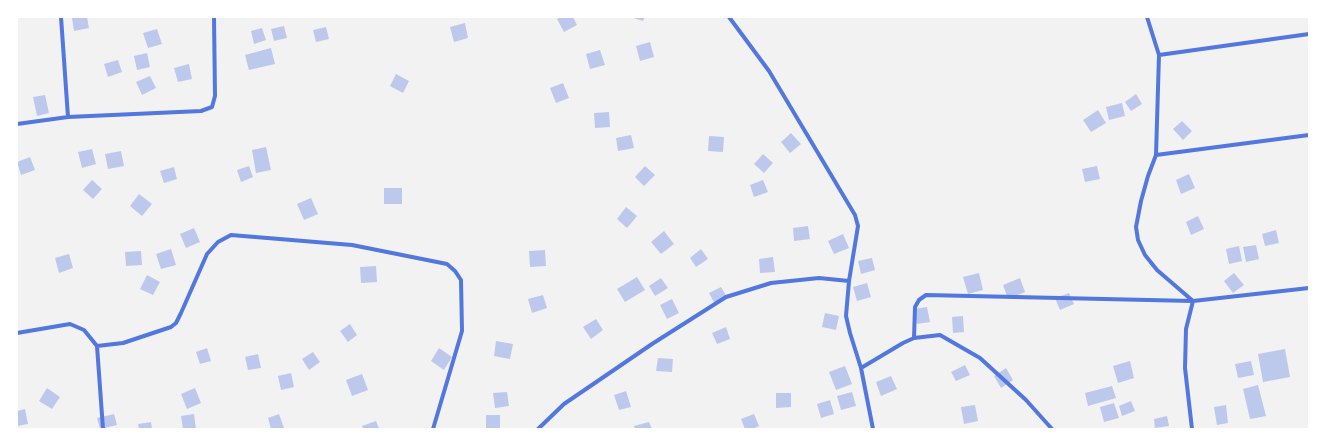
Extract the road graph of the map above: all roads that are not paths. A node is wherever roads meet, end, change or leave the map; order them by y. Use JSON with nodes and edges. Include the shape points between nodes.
{"nodes":[{"id":1,"x":61,"y":17,"type":"edge"},
{"id":2,"x":214,"y":17,"type":"edge"},
{"id":3,"x":729,"y":17,"type":"edge"},
{"id":4,"x":1146,"y":17,"type":"edge"},
{"id":5,"x":1309,"y":34,"type":"edge"},
{"id":6,"x":1159,"y":55,"type":"junction"},
{"id":7,"x":68,"y":117,"type":"junction"},
{"id":8,"x":17,"y":124,"type":"edge"},
{"id":9,"x":1309,"y":135,"type":"edge"},
{"id":10,"x":1156,"y":155,"type":"junction"},
{"id":11,"x":849,"y":281,"type":"junction"},
{"id":12,"x":1309,"y":288,"type":"edge"},
{"id":13,"x":1193,"y":301,"type":"junction"},
{"id":14,"x":17,"y":333,"type":"edge"},
{"id":15,"x":914,"y":338,"type":"junction"},
{"id":16,"x":98,"y":346,"type":"junction"},
{"id":17,"x":861,"y":368,"type":"junction"},
{"id":18,"x":103,"y":429,"type":"edge"},
{"id":19,"x":433,"y":429,"type":"edge"},
{"id":20,"x":538,"y":429,"type":"edge"},
{"id":21,"x":873,"y":429,"type":"edge"},
{"id":22,"x":1052,"y":429,"type":"edge"},
{"id":23,"x":1192,"y":429,"type":"edge"}],
"edges":[{"from":1,"to":7,"type":"street"},
{"from":2,"to":7,"type":"street","via":[[216,96],[212,107],[201,111]]},
{"from":3,"to":11,"type":"street","via":[[769,72],[855,214],[858,226]]},
{"from":4,"to":6,"type":"street"},
{"from":5,"to":6,"type":"street"},
{"from":6,"to":10,"type":"street"},
{"from":7,"to":8,"type":"street"},
{"from":9,"to":10,"type":"street"},
{"from":10,"to":13,"type":"street","via":[[1141,201],[1136,228],[1138,240],[1145,255],[1157,270]]},
{"from":11,"to":17,"type":"street","via":[[846,316]]},
{"from":11,"to":20,"type":"street","via":[[819,278],[771,283],[726,297],[564,404]]},
{"from":12,"to":13,"type":"street"},
{"from":13,"to":15,"type":"street","via":[[926,295],[915,307]]},
{"from":13,"to":23,"type":"street","via":[[1186,329],[1185,368]]},
{"from":14,"to":16,"type":"street","via":[[70,324],[84,330]]},
{"from":15,"to":17,"type":"street"},
{"from":15,"to":22,"type":"street","via":[[940,335],[980,358],[1026,400]]},
{"from":16,"to":18,"type":"street"},
{"from":16,"to":19,"type":"street","via":[[123,343],[176,323],[207,254],[218,242],[231,235],[352,245],[447,264],[461,280],[462,331]]},
{"from":17,"to":21,"type":"street"}]}
